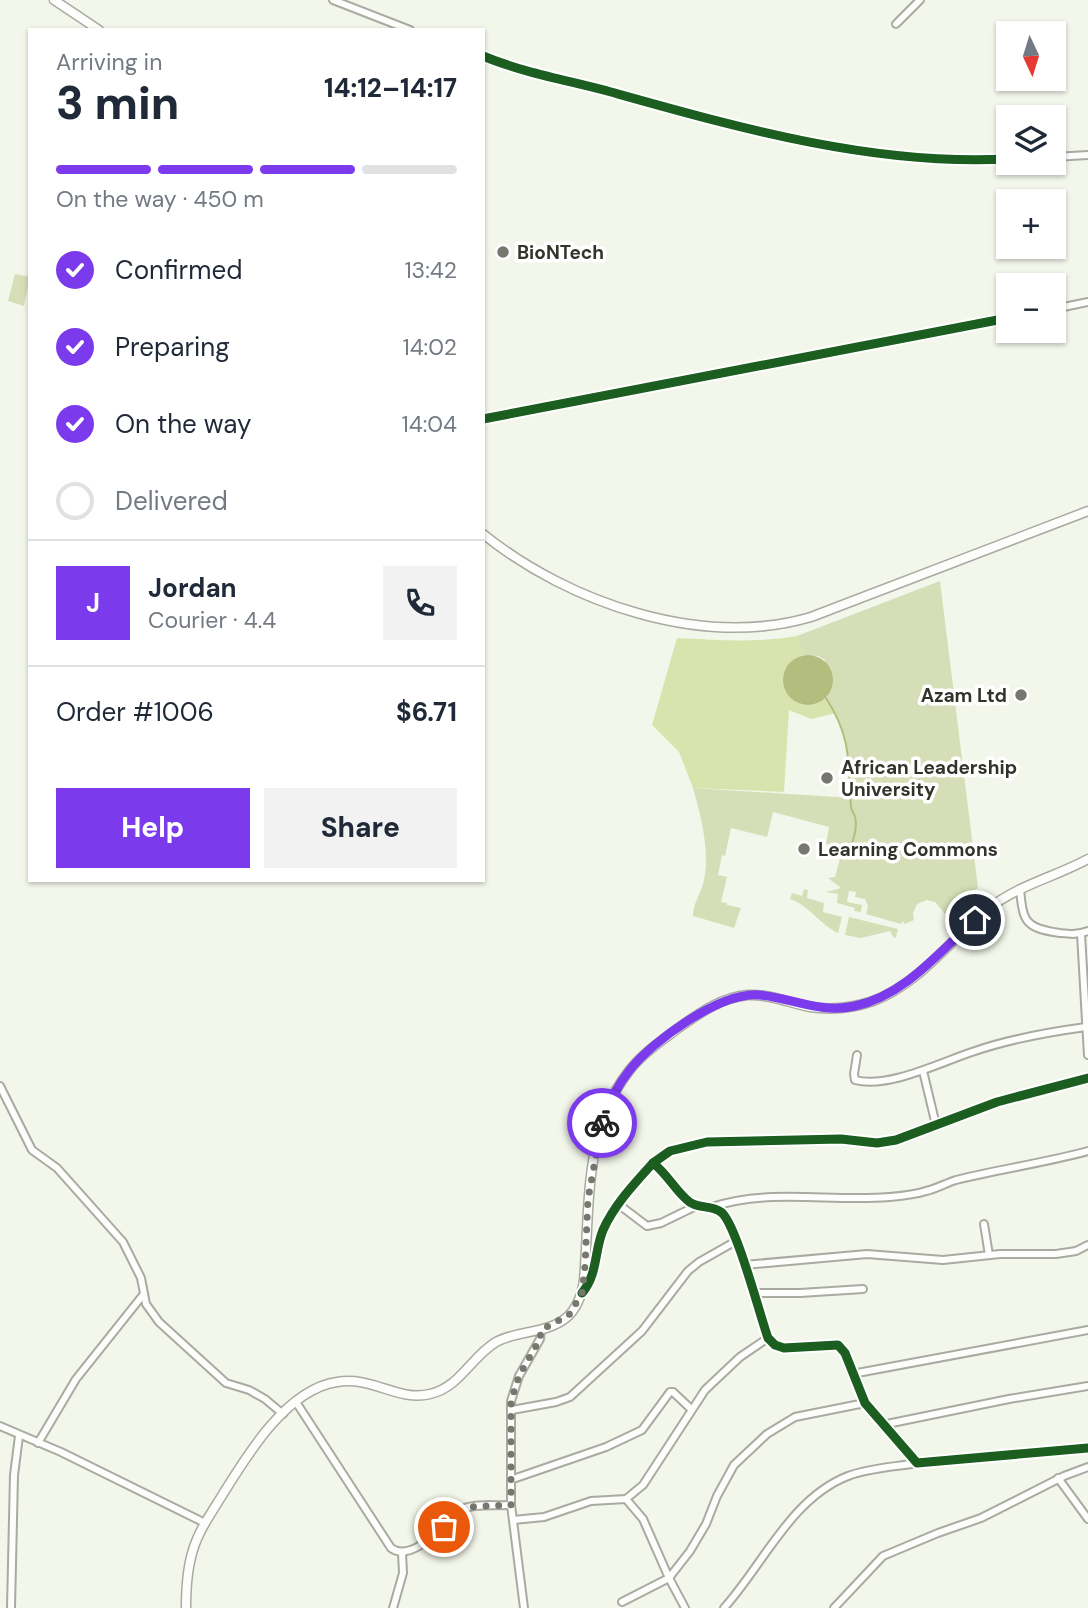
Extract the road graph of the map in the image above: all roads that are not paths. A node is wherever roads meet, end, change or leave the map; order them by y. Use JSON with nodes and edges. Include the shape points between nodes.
{"nodes":[{"id":1,"x":54,"y":0,"type":"edge"},
{"id":2,"x":333,"y":0,"type":"edge"},
{"id":3,"x":920,"y":0,"type":"edge"},
{"id":4,"x":896,"y":24,"type":"dead end"},
{"id":5,"x":96,"y":28,"type":"edge"},
{"id":6,"x":405,"y":28,"type":"edge"},
{"id":7,"x":485,"y":57,"type":"edge"},
{"id":8,"x":1088,"y":155,"type":"edge"},
{"id":9,"x":1066,"y":156,"type":"edge"},
{"id":10,"x":996,"y":159,"type":"edge"},
{"id":11,"x":1088,"y":302,"type":"edge"},
{"id":12,"x":1066,"y":307,"type":"edge"},
{"id":13,"x":996,"y":320,"type":"edge"},
{"id":14,"x":485,"y":419,"type":"edge"},
{"id":15,"x":1088,"y":511,"type":"edge"},
{"id":16,"x":485,"y":535,"type":"edge"},
{"id":17,"x":1088,"y":859,"type":"edge"},
{"id":18,"x":1020,"y":889,"type":"junction"},
{"id":19,"x":1084,"y":933,"type":"edge"},
{"id":20,"x":1086,"y":1027,"type":"junction"},
{"id":21,"x":857,"y":1055,"type":"dead end"},
{"id":22,"x":1088,"y":1055,"type":"edge"},
{"id":23,"x":923,"y":1071,"type":"junction"},
{"id":24,"x":1088,"y":1078,"type":"edge"},
{"id":25,"x":0,"y":1086,"type":"edge"},
{"id":26,"x":936,"y":1125,"type":"junction"},
{"id":27,"x":1088,"y":1152,"type":"edge"},
{"id":28,"x":653,"y":1163,"type":"junction"},
{"id":29,"x":618,"y":1204,"type":"junction"},
{"id":30,"x":696,"y":1206,"type":"junction"},
{"id":31,"x":709,"y":1209,"type":"junction"},
{"id":32,"x":984,"y":1224,"type":"dead end"},
{"id":33,"x":736,"y":1241,"type":"junction"},
{"id":34,"x":1088,"y":1245,"type":"edge"},
{"id":35,"x":989,"y":1255,"type":"junction"},
{"id":36,"x":744,"y":1265,"type":"junction"},
{"id":37,"x":863,"y":1289,"type":"dead end"},
{"id":38,"x":582,"y":1293,"type":"junction"},
{"id":39,"x":753,"y":1293,"type":"junction"},
{"id":40,"x":143,"y":1295,"type":"junction"},
{"id":41,"x":541,"y":1330,"type":"junction"},
{"id":42,"x":1088,"y":1330,"type":"edge"},
{"id":43,"x":768,"y":1338,"type":"junction"},
{"id":44,"x":852,"y":1374,"type":"junction"},
{"id":45,"x":1088,"y":1386,"type":"edge"},
{"id":46,"x":296,"y":1402,"type":"junction"},
{"id":47,"x":865,"y":1403,"type":"junction"},
{"id":48,"x":691,"y":1409,"type":"junction"},
{"id":49,"x":512,"y":1410,"type":"junction"},
{"id":50,"x":283,"y":1413,"type":"junction"},
{"id":51,"x":882,"y":1425,"type":"junction"},
{"id":52,"x":0,"y":1426,"type":"edge"},
{"id":53,"x":19,"y":1436,"type":"junction"},
{"id":54,"x":38,"y":1443,"type":"junction"},
{"id":55,"x":1088,"y":1448,"type":"edge"},
{"id":56,"x":917,"y":1463,"type":"junction"},
{"id":57,"x":1088,"y":1467,"type":"edge"},
{"id":58,"x":1058,"y":1478,"type":"junction"},
{"id":59,"x":513,"y":1479,"type":"junction"},
{"id":60,"x":626,"y":1499,"type":"junction"},
{"id":61,"x":511,"y":1505,"type":"junction"},
{"id":62,"x":513,"y":1520,"type":"junction"},
{"id":63,"x":1088,"y":1520,"type":"edge"},
{"id":64,"x":205,"y":1523,"type":"junction"},
{"id":65,"x":404,"y":1552,"type":"junction"},
{"id":66,"x":668,"y":1578,"type":"junction"},
{"id":67,"x":622,"y":1602,"type":"dead end"},
{"id":68,"x":11,"y":1608,"type":"edge"},
{"id":69,"x":186,"y":1608,"type":"edge"},
{"id":70,"x":393,"y":1608,"type":"edge"},
{"id":71,"x":523,"y":1608,"type":"edge"},
{"id":72,"x":685,"y":1608,"type":"edge"},
{"id":73,"x":724,"y":1608,"type":"edge"},
{"id":74,"x":834,"y":1608,"type":"edge"}],
"edges":[{"from":1,"to":5,"type":"main road"},
{"from":2,"to":6,"type":"street"},
{"from":3,"to":4,"type":"street"},
{"from":7,"to":10,"type":"street","via":[[788,138],[878,153]]},
{"from":8,"to":9,"type":"street"},
{"from":11,"to":12,"type":"street"},
{"from":13,"to":14,"type":"street"},
{"from":15,"to":16,"type":"main road","via":[[811,617],[743,628],[628,611],[535,571]]},
{"from":17,"to":18,"type":"main road"},
{"from":18,"to":19,"type":"street","via":[[1022,911],[1031,926]]},
{"from":18,"to":38,"type":"main road","via":[[989,908],[897,989],[874,1000],[830,1008],[759,995],[733,998],[692,1018],[642,1056],[616,1090],[600,1130],[588,1199]]},
{"from":19,"to":20,"type":"street"},
{"from":20,"to":22,"type":"street"},
{"from":20,"to":23,"type":"street","via":[[975,1050]]},
{"from":21,"to":23,"type":"street","via":[[855,1080],[883,1080]]},
{"from":23,"to":26,"type":"street"},
{"from":24,"to":26,"type":"street","via":[[998,1102]]},
{"from":25,"to":40,"type":"street","via":[[32,1150],[57,1168],[124,1242],[141,1278]]},
{"from":26,"to":28,"type":"street","via":[[877,1143],[841,1139],[707,1142],[670,1151]]},
{"from":27,"to":31,"type":"street","via":[[893,1197],[856,1200],[794,1195],[727,1202]]},
{"from":28,"to":29,"type":"street"},
{"from":28,"to":30,"type":"street"},
{"from":29,"to":30,"type":"street","via":[[647,1226]]},
{"from":29,"to":38,"type":"street","via":[[602,1235],[594,1273]]},
{"from":30,"to":31,"type":"street"},
{"from":31,"to":33,"type":"street","via":[[723,1214]]},
{"from":32,"to":35,"type":"street"},
{"from":33,"to":36,"type":"street"},
{"from":33,"to":49,"type":"street","via":[[688,1272],[642,1331],[570,1396]]},
{"from":34,"to":35,"type":"street","via":[[1056,1254]]},
{"from":35,"to":36,"type":"street","via":[[943,1260],[867,1254]]},
{"from":36,"to":39,"type":"street"},
{"from":37,"to":39,"type":"street"},
{"from":38,"to":41,"type":"main road","via":[[569,1315]]},
{"from":39,"to":43,"type":"street"},
{"from":40,"to":50,"type":"street","via":[[149,1311],[201,1362],[226,1383],[249,1390]]},
{"from":40,"to":54,"type":"street","via":[[76,1379]]},
{"from":41,"to":46,"type":"main road","via":[[487,1348],[438,1392],[406,1395],[374,1384],[345,1381],[326,1385]]},
{"from":41,"to":49,"type":"street","via":[[514,1388]]},
{"from":42,"to":44,"type":"street"},
{"from":43,"to":44,"type":"street","via":[[784,1348],[838,1345]]},
{"from":43,"to":48,"type":"street","via":[[725,1370]]},
{"from":44,"to":47,"type":"street"},
{"from":45,"to":51,"type":"street"},
{"from":46,"to":50,"type":"main road"},
{"from":46,"to":65,"type":"street","via":[[391,1548]]},
{"from":47,"to":51,"type":"street"},
{"from":47,"to":66,"type":"street","via":[[795,1417],[767,1434],[734,1465],[706,1524]]},
{"from":48,"to":59,"type":"street","via":[[670,1392],[642,1430]]},
{"from":48,"to":60,"type":"street","via":[[643,1485]]},
{"from":49,"to":59,"type":"street"},
{"from":50,"to":64,"type":"main road","via":[[263,1434]]},
{"from":51,"to":56,"type":"street"},
{"from":52,"to":53,"type":"street"},
{"from":53,"to":54,"type":"street"},
{"from":53,"to":68,"type":"street"},
{"from":54,"to":64,"type":"street"},
{"from":55,"to":56,"type":"street"},
{"from":56,"to":73,"type":"street","via":[[862,1472],[818,1492],[793,1516]]},
{"from":57,"to":58,"type":"street"},
{"from":58,"to":63,"type":"street"},
{"from":58,"to":74,"type":"street","via":[[981,1518],[883,1556]]},
{"from":59,"to":61,"type":"street"},
{"from":60,"to":62,"type":"street","via":[[591,1501],[544,1517]]},
{"from":60,"to":66,"type":"street","via":[[643,1519]]},
{"from":61,"to":62,"type":"street"},
{"from":61,"to":65,"type":"street","via":[[465,1507],[426,1541]]},
{"from":62,"to":71,"type":"street"},
{"from":64,"to":69,"type":"main road","via":[[193,1549]]},
{"from":65,"to":70,"type":"street"},
{"from":66,"to":67,"type":"street"},
{"from":66,"to":72,"type":"street"}]}
